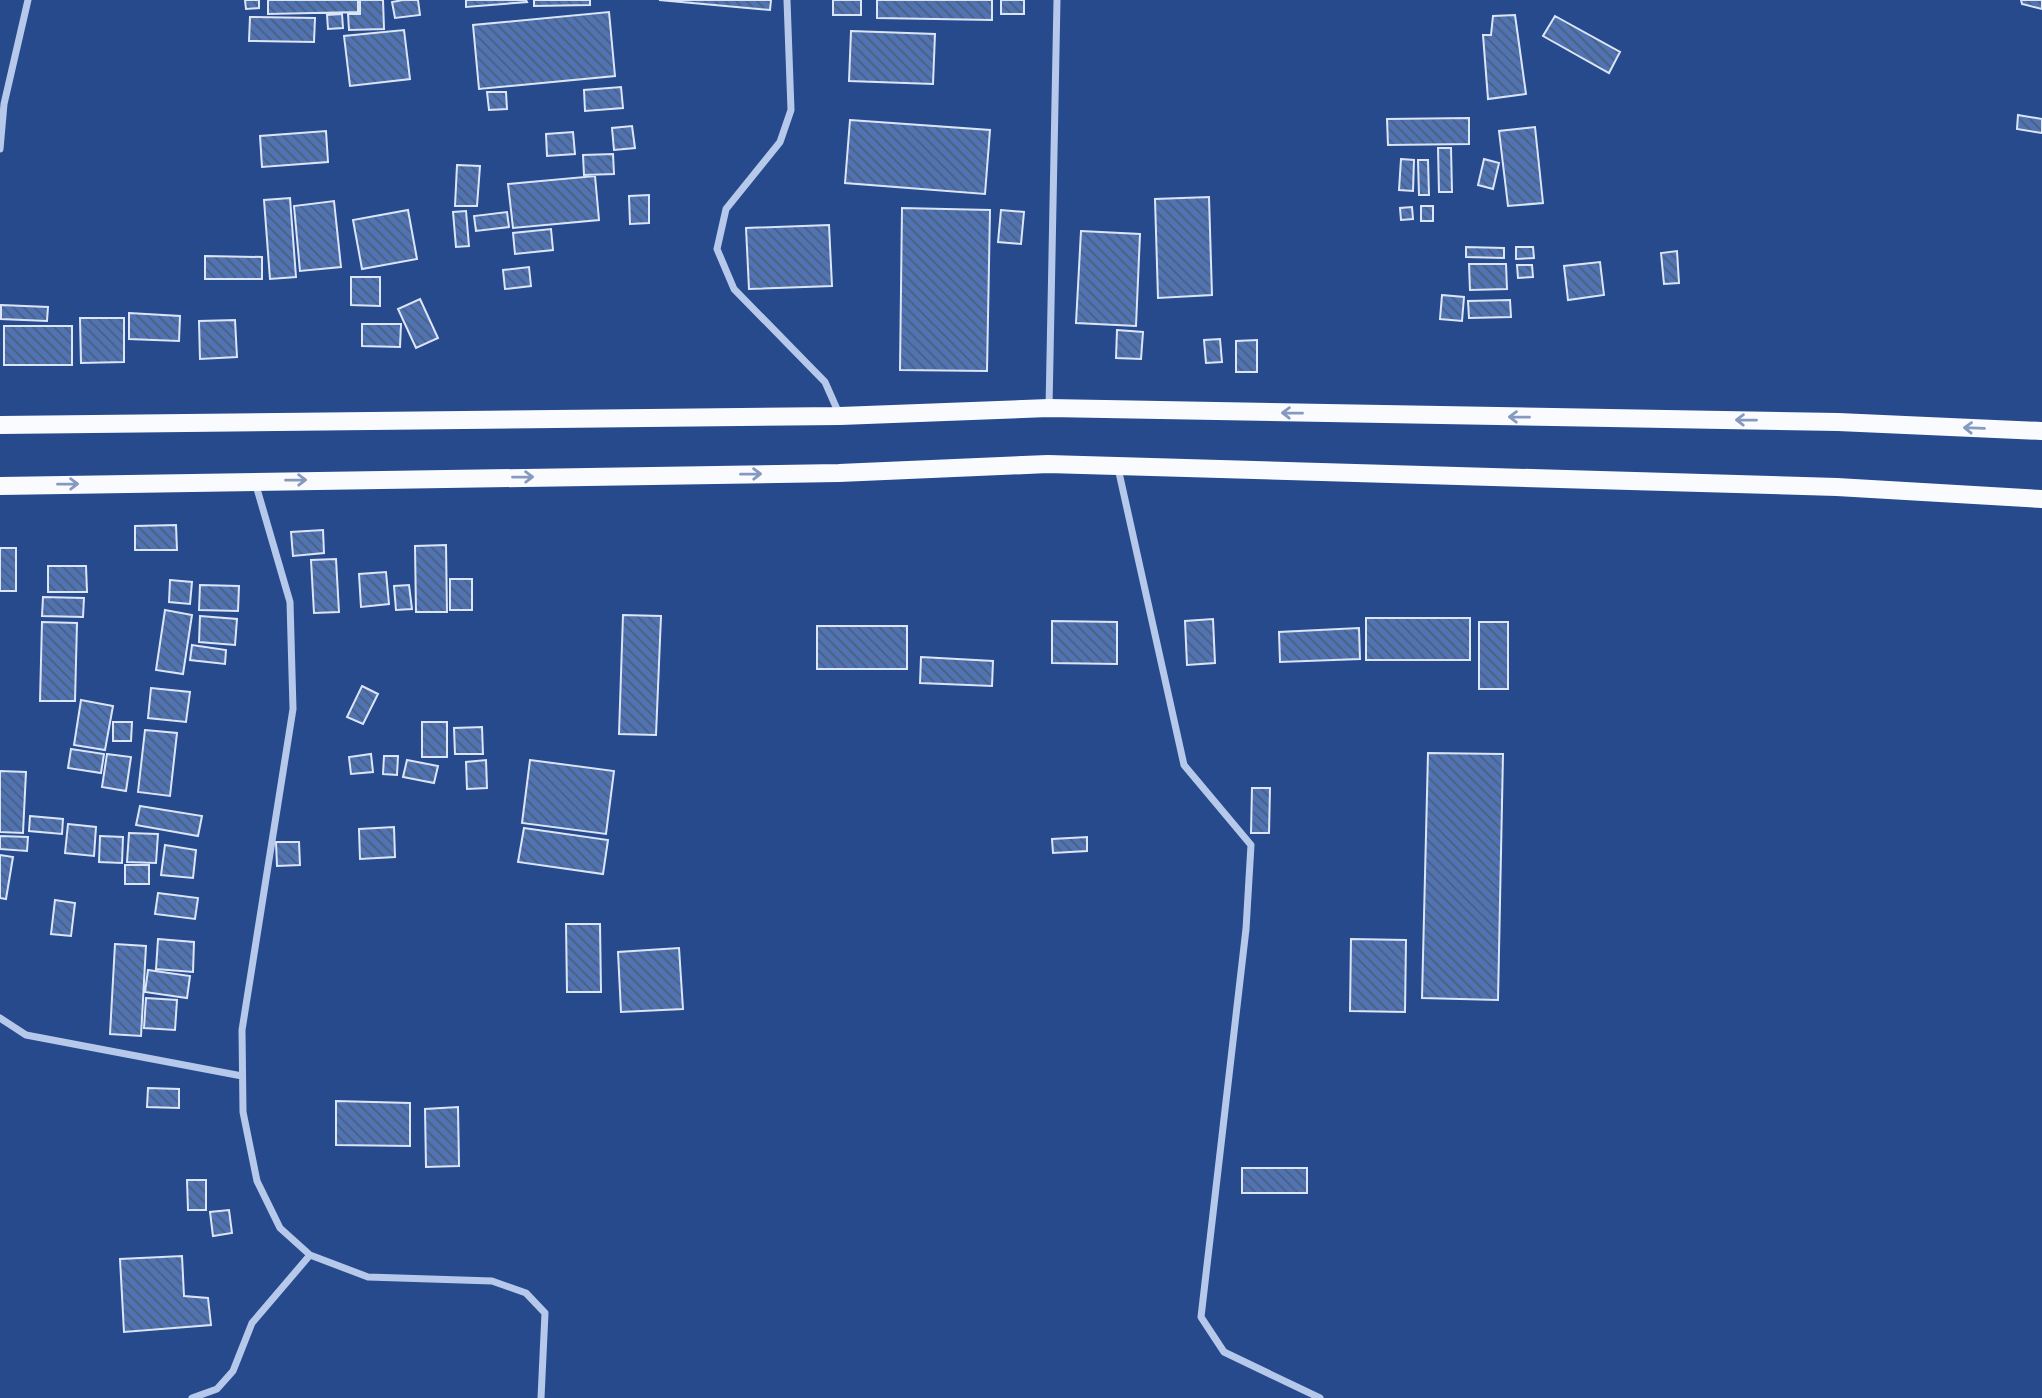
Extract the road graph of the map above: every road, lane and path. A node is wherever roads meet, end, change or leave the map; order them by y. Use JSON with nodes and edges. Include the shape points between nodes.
{"nodes":[{"id":1,"x":28,"y":0,"type":"edge"},
{"id":2,"x":787,"y":0,"type":"edge"},
{"id":3,"x":1057,"y":0,"type":"edge"},
{"id":4,"x":0,"y":149,"type":"edge"},
{"id":5,"x":1049,"y":408,"type":"junction"},
{"id":6,"x":840,"y":416,"type":"junction"},
{"id":7,"x":0,"y":425,"type":"edge"},
{"id":8,"x":2042,"y":431,"type":"edge"},
{"id":9,"x":1117,"y":467,"type":"junction"},
{"id":10,"x":255,"y":481,"type":"junction"},
{"id":11,"x":0,"y":486,"type":"edge"},
{"id":12,"x":2042,"y":499,"type":"edge"},
{"id":13,"x":0,"y":1018,"type":"edge"},
{"id":14,"x":242,"y":1076,"type":"junction"},
{"id":15,"x":310,"y":1255,"type":"junction"},
{"id":16,"x":191,"y":1398,"type":"edge"},
{"id":17,"x":541,"y":1398,"type":"edge"},
{"id":18,"x":1320,"y":1398,"type":"edge"}],
"edges":[{"from":1,"to":4,"type":"street","via":[[4,104]]},
{"from":2,"to":6,"type":"street","via":[[791,110],[780,142],[726,209],[717,249],[734,289],[825,382]]},
{"from":3,"to":5,"type":"street"},
{"from":5,"to":6,"type":"main road"},
{"from":8,"to":5,"type":"main road","one_way":true,"via":[[1838,422]]},
{"from":6,"to":7,"type":"main road"},
{"from":10,"to":9,"type":"main road","one_way":true,"via":[[825,473],[1048,464]]},
{"from":9,"to":12,"type":"main road","via":[[1824,486]]},
{"from":9,"to":18,"type":"street","via":[[1184,765],[1251,845],[1246,929],[1201,1317],[1224,1352]]},
{"from":11,"to":10,"type":"main road","one_way":true},
{"from":10,"to":14,"type":"street","via":[[289,602],[293,709],[242,1030]]},
{"from":13,"to":14,"type":"street","via":[[26,1035]]},
{"from":14,"to":15,"type":"street","via":[[243,1112],[257,1181],[281,1228]]},
{"from":15,"to":16,"type":"street","via":[[252,1323],[233,1371],[217,1389]]},
{"from":15,"to":17,"type":"street","via":[[368,1277],[492,1281],[526,1293],[545,1313]]}]}
